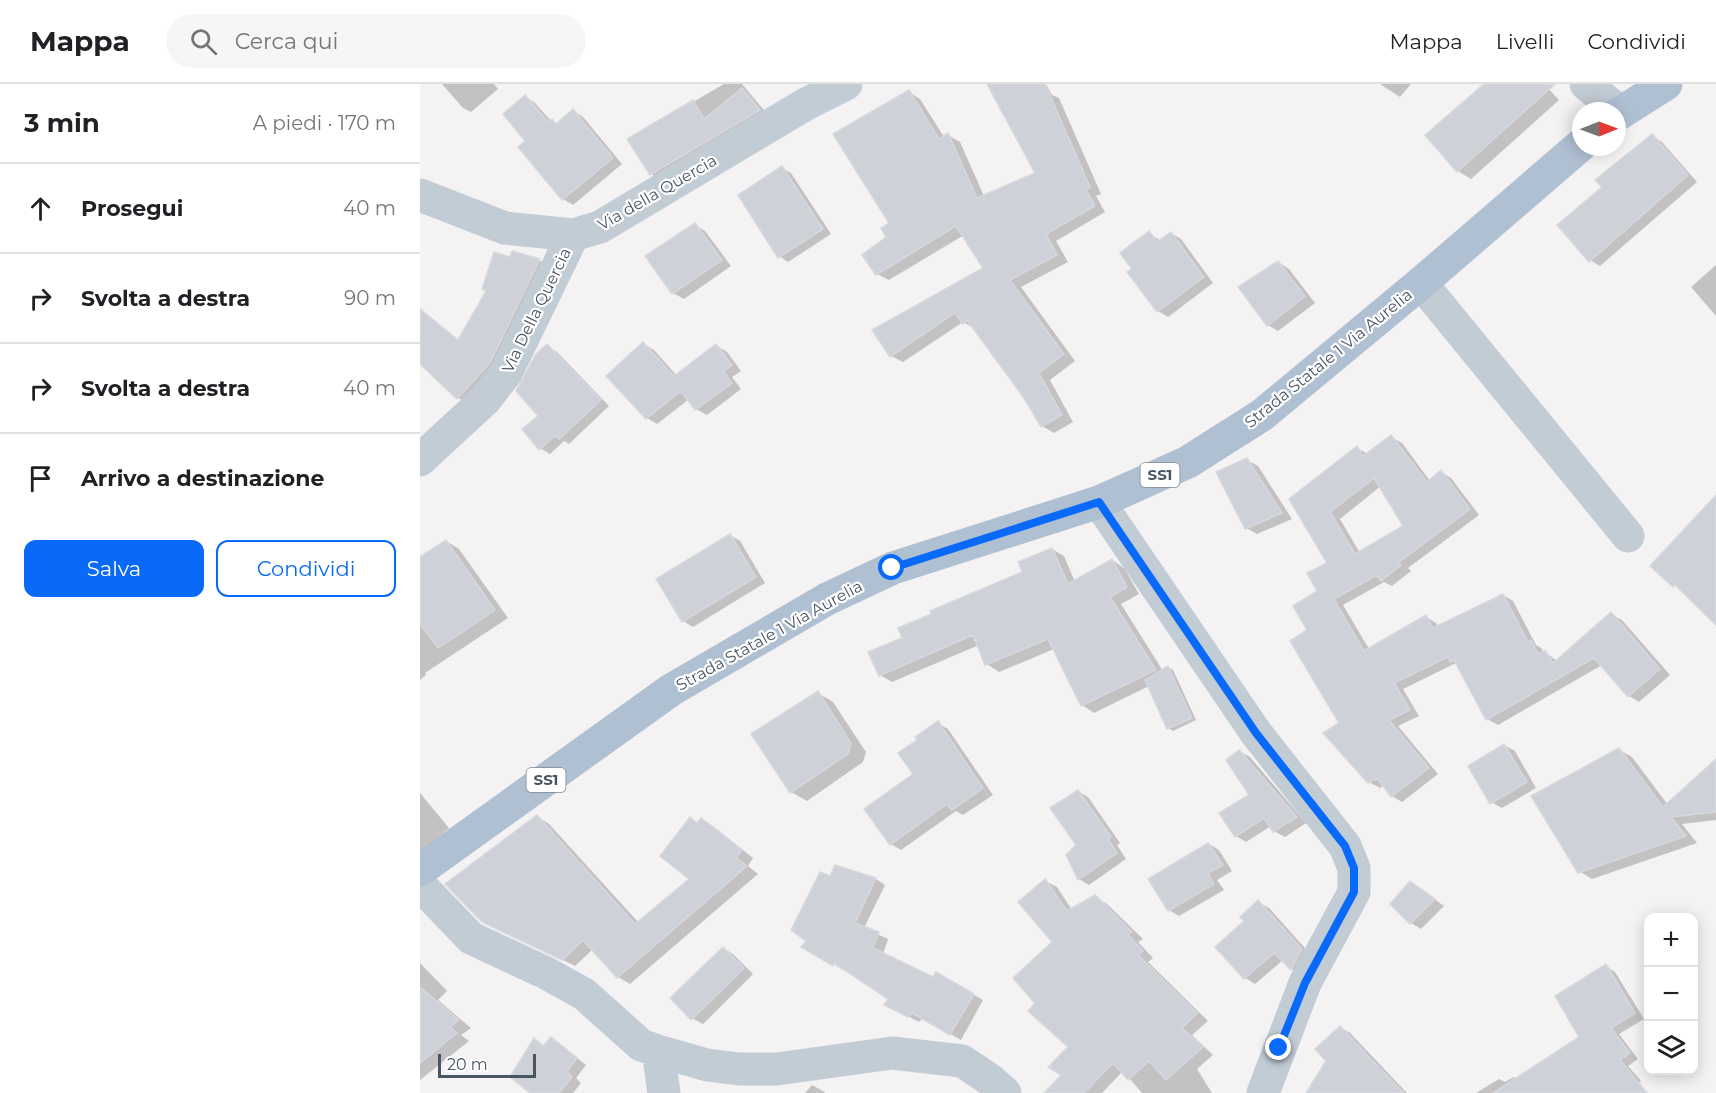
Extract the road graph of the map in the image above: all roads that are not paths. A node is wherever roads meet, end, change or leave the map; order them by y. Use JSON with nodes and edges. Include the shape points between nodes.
{"nodes":[{"id":1,"x":846,"y":84,"type":"edge"},
{"id":2,"x":1586,"y":84,"type":"edge"},
{"id":3,"x":1666,"y":84,"type":"edge"},
{"id":4,"x":1606,"y":102,"type":"edge"},
{"id":5,"x":1626,"y":109,"type":"edge"},
{"id":6,"x":1572,"y":154,"type":"edge"},
{"id":7,"x":420,"y":195,"type":"edge"},
{"id":8,"x":573,"y":235,"type":"junction"},
{"id":9,"x":1421,"y":283,"type":"junction"},
{"id":10,"x":420,"y":460,"type":"edge"},
{"id":11,"x":1099,"y":502,"type":"junction"},
{"id":12,"x":1628,"y":536,"type":"dead end"},
{"id":13,"x":420,"y":870,"type":"edge"},
{"id":14,"x":420,"y":885,"type":"edge"},
{"id":15,"x":658,"y":1051,"type":"junction"},
{"id":16,"x":664,"y":1093,"type":"edge"},
{"id":17,"x":1005,"y":1093,"type":"edge"},
{"id":18,"x":1263,"y":1093,"type":"edge"}],
"edges":[{"from":1,"to":8,"type":"street","name":"Via della Quercia","via":[[600,227]]},
{"from":2,"to":4,"type":"street"},
{"from":3,"to":5,"type":"main road"},
{"from":6,"to":9,"type":"main road","name":"Strada Statale 1 Via Aurelia","number":"SS1"},
{"from":7,"to":8,"type":"street","name":"Via della Quercia","via":[[506,228]]},
{"from":8,"to":10,"type":"street","name":"Via Della Quercia","via":[[506,373],[484,400]]},
{"from":9,"to":11,"type":"main road","name":"Strada Statale 1 Via Aurelia","number":"SS1","via":[[1262,415],[1188,462]]},
{"from":9,"to":12,"type":"street"},
{"from":11,"to":13,"type":"main road","name":"Strada Statale 1 Via Aurelia","number":"SS1","via":[[892,568],[827,599],[672,690]]},
{"from":11,"to":18,"type":"street","via":[[1256,733],[1345,846],[1354,868],[1354,892],[1305,983]]},
{"from":14,"to":15,"type":"street","via":[[471,938],[584,994],[641,1045]]},
{"from":15,"to":16,"type":"street"},
{"from":15,"to":17,"type":"street","via":[[707,1065],[739,1069],[777,1069],[892,1053],[962,1061]]}]}
